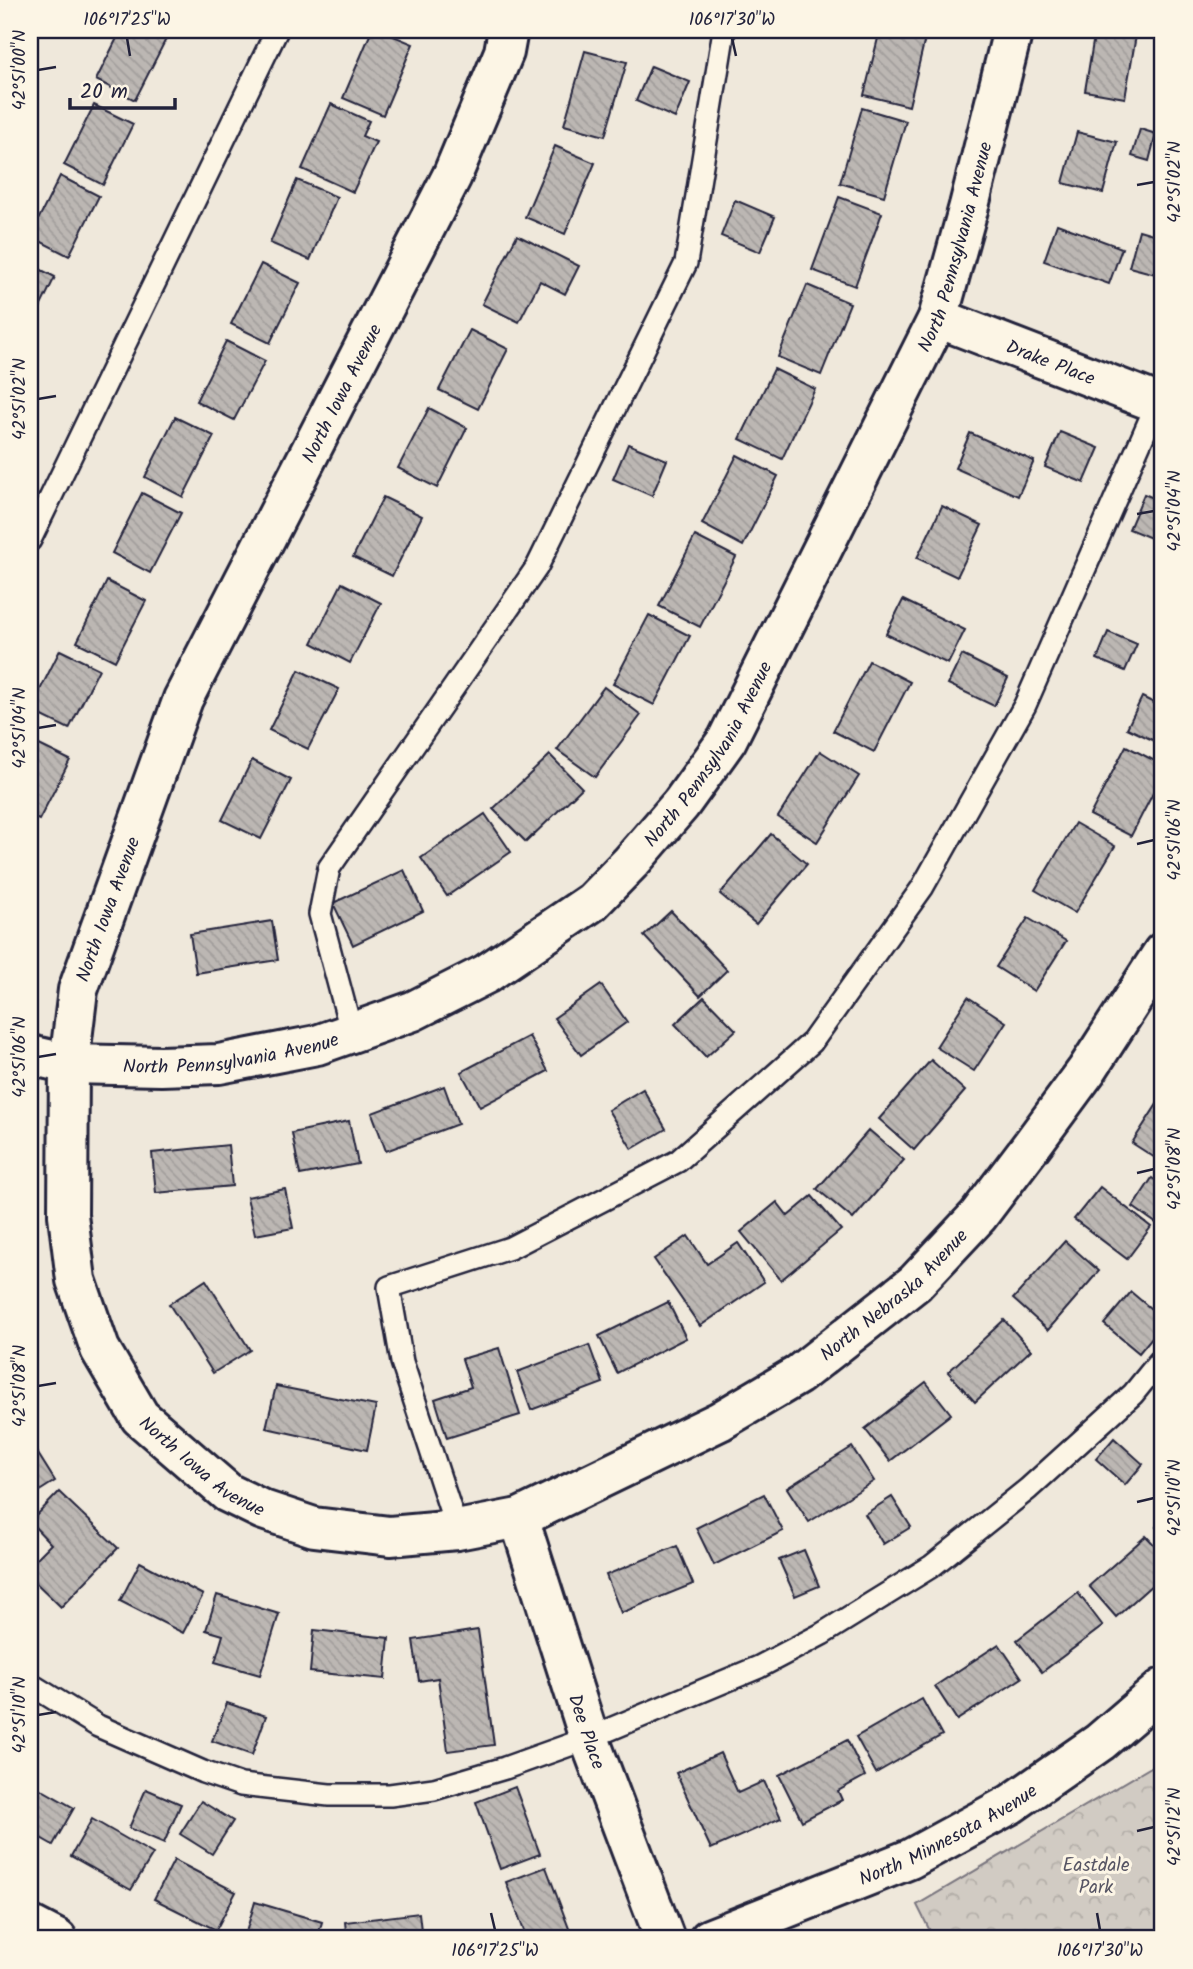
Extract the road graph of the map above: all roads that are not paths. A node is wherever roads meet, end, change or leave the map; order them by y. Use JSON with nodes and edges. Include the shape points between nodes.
{"nodes":[{"id":1,"x":277,"y":30,"type":"edge"},
{"id":2,"x":724,"y":30,"type":"edge"},
{"id":3,"x":1013,"y":30,"type":"edge"},
{"id":4,"x":506,"y":41,"type":"edge"},
{"id":5,"x":938,"y":318,"type":"junction"},
{"id":6,"x":1161,"y":397,"type":"edge"},
{"id":7,"x":30,"y":540,"type":"edge"},
{"id":8,"x":1163,"y":952,"type":"edge"},
{"id":9,"x":352,"y":1034,"type":"junction"},
{"id":10,"x":30,"y":1055,"type":"edge"},
{"id":11,"x":69,"y":1064,"type":"junction"},
{"id":12,"x":1163,"y":1357,"type":"edge"},
{"id":13,"x":519,"y":1518,"type":"junction"},
{"id":14,"x":457,"y":1530,"type":"junction"},
{"id":15,"x":30,"y":1684,"type":"edge"},
{"id":16,"x":1163,"y":1688,"type":"edge"},
{"id":17,"x":589,"y":1738,"type":"junction"},
{"id":18,"x":30,"y":1925,"type":"edge"},
{"id":19,"x":57,"y":1939,"type":"edge"},
{"id":20,"x":666,"y":1939,"type":"edge"},
{"id":21,"x":709,"y":1939,"type":"edge"}],
"edges":[{"from":1,"to":7,"type":"lane"},
{"from":2,"to":9,"type":"lane","via":[[686,263],[537,566],[329,868],[320,915]]},
{"from":3,"to":5,"type":"street","name":"North Pennsylvania Avenue"},
{"from":4,"to":11,"type":"street","name":"North Iowa Avenue","via":[[452,176],[184,699],[78,990]]},
{"from":5,"to":6,"type":"street","name":"Drake Place"},
{"from":5,"to":9,"type":"street","name":"North Pennsylvania Avenue","via":[[727,740],[681,804],[592,902],[486,974],[413,1011]]},
{"from":6,"to":14,"type":"lane","via":[[1025,705],[922,888],[812,1042],[678,1161],[510,1248],[389,1287],[402,1362]]},
{"from":8,"to":13,"type":"street","name":"North Nebraska Avenue","via":[[1087,1070],[1031,1146],[978,1216],[915,1283],[798,1375],[720,1421]]},
{"from":9,"to":11,"type":"street","name":"North Pennsylvania Avenue","via":[[219,1064]]},
{"from":10,"to":11,"type":"street","name":"North Pennsylvania Avenue"},
{"from":11,"to":14,"type":"street","name":"North Iowa Avenue","via":[[68,1215],[76,1280],[100,1349],[140,1417],[228,1493],[263,1510],[314,1527],[390,1536]]},
{"from":12,"to":17,"type":"lane","via":[[1123,1403],[1028,1489],[932,1566],[759,1667]]},
{"from":13,"to":14,"type":"street","name":"North Iowa Avenue"},
{"from":13,"to":17,"type":"street","name":"Dee Place"},
{"from":15,"to":17,"type":"lane","via":[[98,1726],[203,1772],[241,1784],[329,1795],[390,1795],[434,1788]]},
{"from":16,"to":21,"type":"street","name":"North Minnesota Avenue","via":[[1100,1742],[1012,1804],[910,1859]]},
{"from":17,"to":20,"type":"street","name":"Dee Place"},
{"from":18,"to":19,"type":"street"}]}
